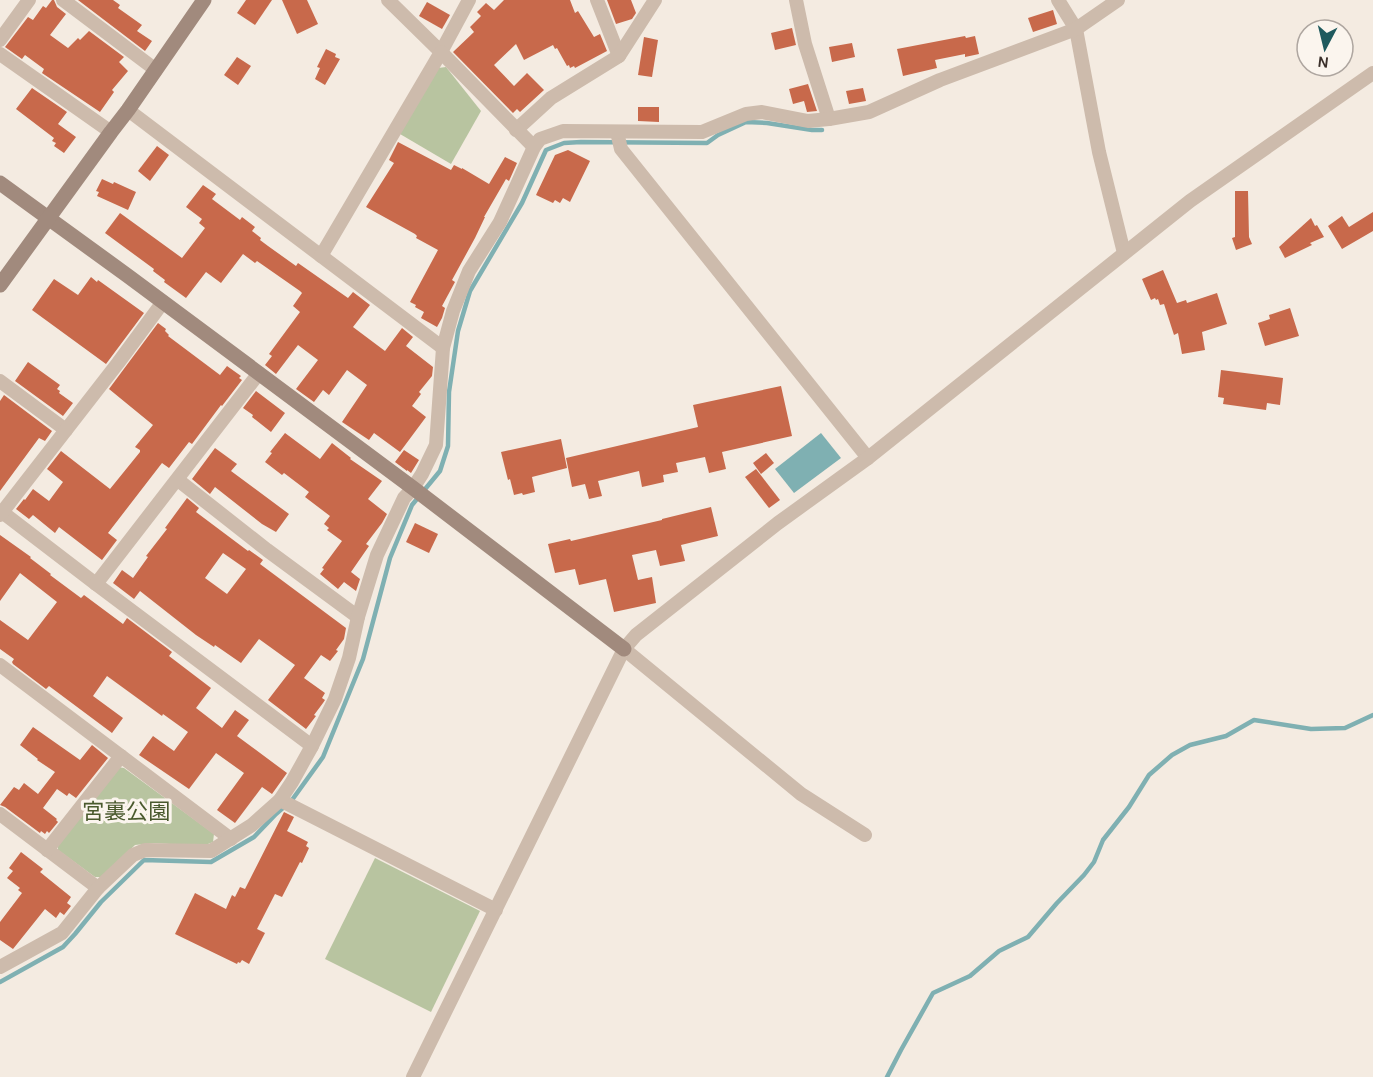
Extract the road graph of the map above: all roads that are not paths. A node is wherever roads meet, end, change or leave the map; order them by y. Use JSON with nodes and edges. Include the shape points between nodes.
{"nodes":[{"id":1,"x":29,"y":0,"type":"edge"},
{"id":2,"x":63,"y":0,"type":"edge"},
{"id":3,"x":204,"y":0,"type":"edge"},
{"id":4,"x":388,"y":0,"type":"edge"},
{"id":5,"x":469,"y":0,"type":"edge"},
{"id":6,"x":597,"y":0,"type":"edge"},
{"id":7,"x":655,"y":0,"type":"edge"},
{"id":8,"x":796,"y":0,"type":"edge"},
{"id":9,"x":1058,"y":0,"type":"edge"},
{"id":10,"x":1118,"y":0,"type":"edge"},
{"id":11,"x":1076,"y":28,"type":"junction"},
{"id":12,"x":0,"y":40,"type":"edge"},
{"id":13,"x":441,"y":52,"type":"junction"},
{"id":14,"x":0,"y":54,"type":"edge"},
{"id":15,"x":619,"y":56,"type":"junction"},
{"id":16,"x":156,"y":70,"type":"junction"},
{"id":17,"x":1373,"y":73,"type":"edge"},
{"id":18,"x":128,"y":110,"type":"junction"},
{"id":19,"x":829,"y":119,"type":"junction"},
{"id":20,"x":516,"y":130,"type":"junction"},
{"id":21,"x":111,"y":132,"type":"junction"},
{"id":22,"x":617,"y":132,"type":"junction"},
{"id":23,"x":534,"y":147,"type":"junction"},
{"id":24,"x":0,"y":183,"type":"edge"},
{"id":25,"x":48,"y":218,"type":"junction"},
{"id":26,"x":1124,"y":252,"type":"junction"},
{"id":27,"x":321,"y":256,"type":"junction"},
{"id":28,"x":0,"y":285,"type":"edge"},
{"id":29,"x":163,"y":302,"type":"junction"},
{"id":30,"x":443,"y":348,"type":"junction"},
{"id":31,"x":259,"y":373,"type":"junction"},
{"id":32,"x":0,"y":381,"type":"edge"},
{"id":33,"x":66,"y":430,"type":"junction"},
{"id":34,"x":868,"y":458,"type":"junction"},
{"id":35,"x":178,"y":480,"type":"junction"},
{"id":36,"x":413,"y":488,"type":"junction"},
{"id":37,"x":1,"y":513,"type":"edge"},
{"id":38,"x":96,"y":584,"type":"junction"},
{"id":39,"x":358,"y":617,"type":"junction"},
{"id":40,"x":624,"y":649,"type":"junction"},
{"id":41,"x":0,"y":665,"type":"edge"},
{"id":42,"x":312,"y":746,"type":"junction"},
{"id":43,"x":121,"y":756,"type":"junction"},
{"id":44,"x":280,"y":800,"type":"junction"},
{"id":45,"x":0,"y":814,"type":"edge"},
{"id":46,"x":865,"y":835,"type":"dead end"},
{"id":47,"x":231,"y":839,"type":"junction"},
{"id":48,"x":47,"y":850,"type":"junction"},
{"id":49,"x":98,"y":888,"type":"junction"},
{"id":50,"x":496,"y":910,"type":"junction"},
{"id":51,"x":1,"y":965,"type":"edge"},
{"id":52,"x":413,"y":1077,"type":"edge"}],
"edges":[{"from":1,"to":12,"type":"street"},
{"from":2,"to":16,"type":"street"},
{"from":3,"to":16,"type":"street"},
{"from":4,"to":13,"type":"street"},
{"from":5,"to":13,"type":"street"},
{"from":6,"to":15,"type":"street"},
{"from":7,"to":15,"type":"street"},
{"from":8,"to":19,"type":"street","via":[[805,44]]},
{"from":9,"to":11,"type":"street"},
{"from":10,"to":11,"type":"street"},
{"from":11,"to":19,"type":"street","via":[[869,112]]},
{"from":11,"to":26,"type":"street","via":[[1099,152]]},
{"from":13,"to":20,"type":"street"},
{"from":13,"to":27,"type":"street"},
{"from":14,"to":21,"type":"street"},
{"from":15,"to":20,"type":"street","via":[[551,98]]},
{"from":16,"to":18,"type":"street"},
{"from":17,"to":26,"type":"street"},
{"from":18,"to":21,"type":"street"},
{"from":18,"to":27,"type":"street"},
{"from":19,"to":22,"type":"street","via":[[808,121],[762,112],[746,114],[702,132]]},
{"from":20,"to":23,"type":"street"},
{"from":21,"to":25,"type":"street"},
{"from":22,"to":23,"type":"street","via":[[562,131],[540,139]]},
{"from":22,"to":34,"type":"street","via":[[621,149]]},
{"from":23,"to":30,"type":"street","via":[[500,222],[469,272]]},
{"from":24,"to":25,"type":"street"},
{"from":25,"to":28,"type":"street"},
{"from":25,"to":29,"type":"street"},
{"from":26,"to":34,"type":"street"},
{"from":27,"to":30,"type":"street"},
{"from":29,"to":31,"type":"street"},
{"from":29,"to":33,"type":"street"},
{"from":30,"to":36,"type":"street","via":[[436,445]]},
{"from":31,"to":35,"type":"street"},
{"from":31,"to":36,"type":"street"},
{"from":32,"to":33,"type":"street"},
{"from":33,"to":37,"type":"street"},
{"from":34,"to":40,"type":"street","via":[[778,523],[636,635]]},
{"from":35,"to":38,"type":"street"},
{"from":35,"to":39,"type":"street"},
{"from":36,"to":39,"type":"street","via":[[404,498],[377,555]]},
{"from":36,"to":40,"type":"street"},
{"from":37,"to":38,"type":"street"},
{"from":38,"to":42,"type":"street"},
{"from":39,"to":42,"type":"street","via":[[335,699]]},
{"from":40,"to":46,"type":"street","via":[[801,794]]},
{"from":40,"to":50,"type":"street"},
{"from":41,"to":43,"type":"street"},
{"from":42,"to":44,"type":"street"},
{"from":43,"to":47,"type":"street"},
{"from":43,"to":48,"type":"street"},
{"from":44,"to":47,"type":"street"},
{"from":44,"to":50,"type":"street"},
{"from":45,"to":48,"type":"street"},
{"from":47,"to":49,"type":"street","via":[[211,851],[145,850],[133,855]]},
{"from":48,"to":49,"type":"street"},
{"from":49,"to":51,"type":"street","via":[[62,933]]},
{"from":50,"to":52,"type":"street"}]}
